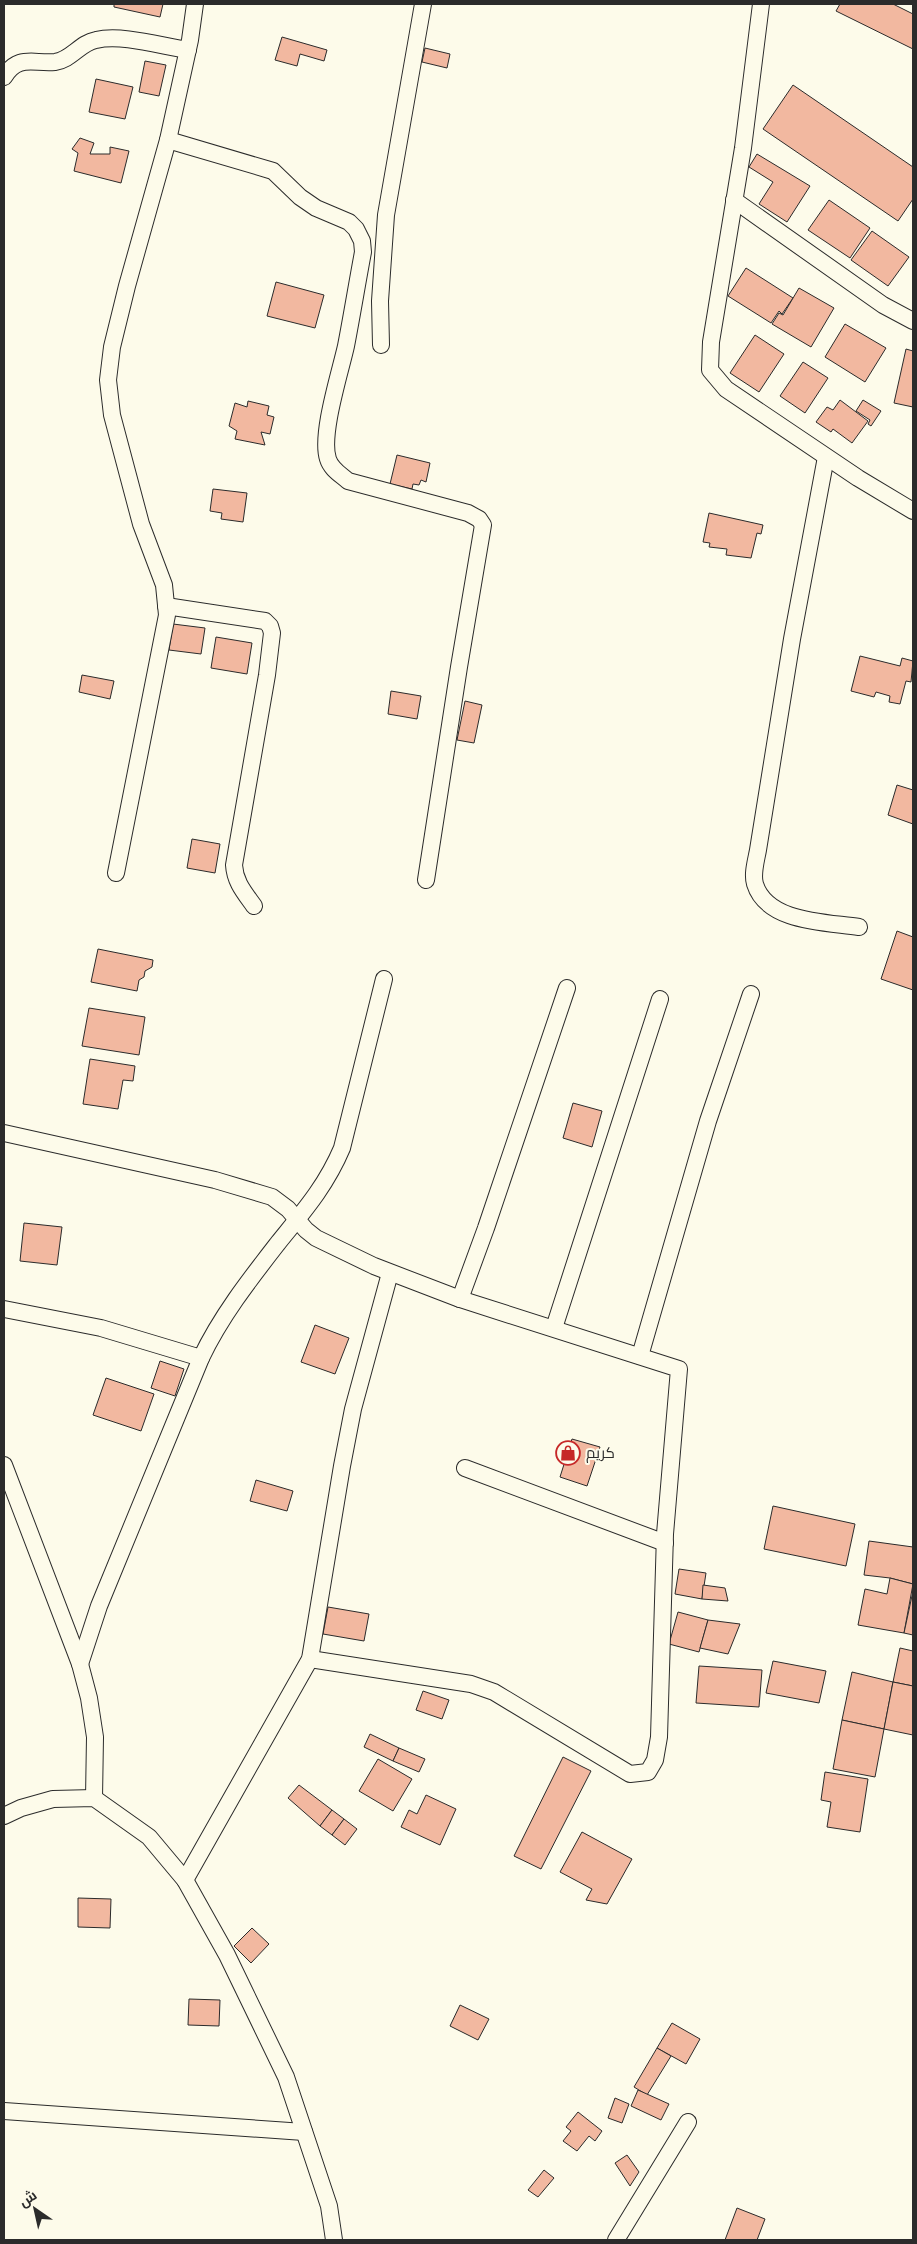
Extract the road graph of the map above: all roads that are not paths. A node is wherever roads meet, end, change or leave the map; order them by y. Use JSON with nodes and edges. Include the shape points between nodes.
{"nodes":[{"id":1,"x":196,"y":4,"type":"edge"},
{"id":2,"x":423,"y":4,"type":"edge"},
{"id":3,"x":761,"y":4,"type":"edge"},
{"id":4,"x":188,"y":50,"type":"junction"},
{"id":5,"x":4,"y":77,"type":"edge"},
{"id":6,"x":168,"y":140,"type":"junction"},
{"id":7,"x":734,"y":200,"type":"junction"},
{"id":8,"x":913,"y":321,"type":"edge"},
{"id":9,"x":382,"y":345,"type":"dead end"},
{"id":10,"x":826,"y":457,"type":"junction"},
{"id":11,"x":913,"y":511,"type":"edge"},
{"id":12,"x":166,"y":606,"type":"junction"},
{"id":13,"x":116,"y":873,"type":"dead end"},
{"id":14,"x":426,"y":880,"type":"dead end"},
{"id":15,"x":254,"y":906,"type":"dead end"},
{"id":16,"x":859,"y":927,"type":"dead end"},
{"id":17,"x":384,"y":979,"type":"dead end"},
{"id":18,"x":568,"y":988,"type":"dead end"},
{"id":19,"x":751,"y":994,"type":"dead end"},
{"id":20,"x":660,"y":999,"type":"dead end"},
{"id":21,"x":4,"y":1133,"type":"edge"},
{"id":22,"x":298,"y":1220,"type":"junction"},
{"id":23,"x":390,"y":1273,"type":"junction"},
{"id":24,"x":460,"y":1299,"type":"junction"},
{"id":25,"x":4,"y":1309,"type":"edge"},
{"id":26,"x":554,"y":1328,"type":"junction"},
{"id":27,"x":640,"y":1356,"type":"junction"},
{"id":28,"x":201,"y":1358,"type":"junction"},
{"id":29,"x":4,"y":1465,"type":"edge"},
{"id":30,"x":465,"y":1468,"type":"dead end"},
{"id":31,"x":665,"y":1543,"type":"junction"},
{"id":32,"x":310,"y":1659,"type":"junction"},
{"id":33,"x":80,"y":1664,"type":"junction"},
{"id":34,"x":94,"y":1798,"type":"junction"},
{"id":35,"x":4,"y":1816,"type":"edge"},
{"id":36,"x":185,"y":1880,"type":"junction"},
{"id":37,"x":4,"y":2111,"type":"edge"},
{"id":38,"x":688,"y":2122,"type":"dead end"},
{"id":39,"x":304,"y":2132,"type":"junction"},
{"id":40,"x":334,"y":2240,"type":"edge"},
{"id":41,"x":616,"y":2240,"type":"edge"}],
"edges":[{"from":1,"to":4,"type":"street"},
{"from":2,"to":9,"type":"street","via":[[386,215],[380,300]]},
{"from":3,"to":7,"type":"street"},
{"from":4,"to":5,"type":"street","via":[[122,39],[96,40],[81,45],[70,56],[57,62],[21,61]]},
{"from":4,"to":6,"type":"street"},
{"from":6,"to":12,"type":"street","via":[[126,286],[108,380],[112,415],[141,524],[164,585]]},
{"from":6,"to":14,"type":"street","via":[[273,171],[300,197],[316,208],[349,222],[356,229],[362,241],[362,252],[330,417],[326,442],[328,458],[334,470],[348,481],[468,513],[483,525]]},
{"from":7,"to":8,"type":"street","via":[[883,305]]},
{"from":7,"to":10,"type":"street","via":[[711,342],[710,370],[726,389]]},
{"from":10,"to":11,"type":"street"},
{"from":10,"to":16,"type":"street","via":[[791,649],[755,884],[770,906],[787,916]]},
{"from":12,"to":13,"type":"street","via":[[167,615]]},
{"from":12,"to":15,"type":"street","via":[[265,621],[270,626],[272,633],[266,675],[234,865],[240,886]]},
{"from":17,"to":22,"type":"street","via":[[342,1148],[332,1172]]},
{"from":18,"to":24,"type":"street"},
{"from":19,"to":27,"type":"street","via":[[708,1121]]},
{"from":20,"to":26,"type":"street"},
{"from":21,"to":22,"type":"street","via":[[225,1183],[272,1197]]},
{"from":22,"to":23,"type":"street","via":[[316,1238]]},
{"from":22,"to":28,"type":"street","via":[[234,1303],[213,1333]]},
{"from":23,"to":24,"type":"street"},
{"from":23,"to":32,"type":"street","via":[[348,1438]]},
{"from":24,"to":26,"type":"street"},
{"from":25,"to":28,"type":"street","via":[[101,1328]]},
{"from":26,"to":27,"type":"street"},
{"from":27,"to":31,"type":"street","via":[[679,1369]]},
{"from":28,"to":33,"type":"street","via":[[110,1579]]},
{"from":29,"to":33,"type":"street"},
{"from":30,"to":31,"type":"street"},
{"from":31,"to":32,"type":"street","via":[[659,1737],[655,1760],[648,1772],[630,1774],[494,1692],[471,1684]]},
{"from":32,"to":36,"type":"street"},
{"from":33,"to":34,"type":"street","via":[[95,1737]]},
{"from":34,"to":35,"type":"street","via":[[52,1799]]},
{"from":34,"to":36,"type":"street","via":[[150,1837]]},
{"from":36,"to":39,"type":"street","via":[[228,1955],[286,2077]]},
{"from":37,"to":39,"type":"street"},
{"from":38,"to":41,"type":"street"},
{"from":39,"to":40,"type":"street","via":[[329,2206]]}]}
